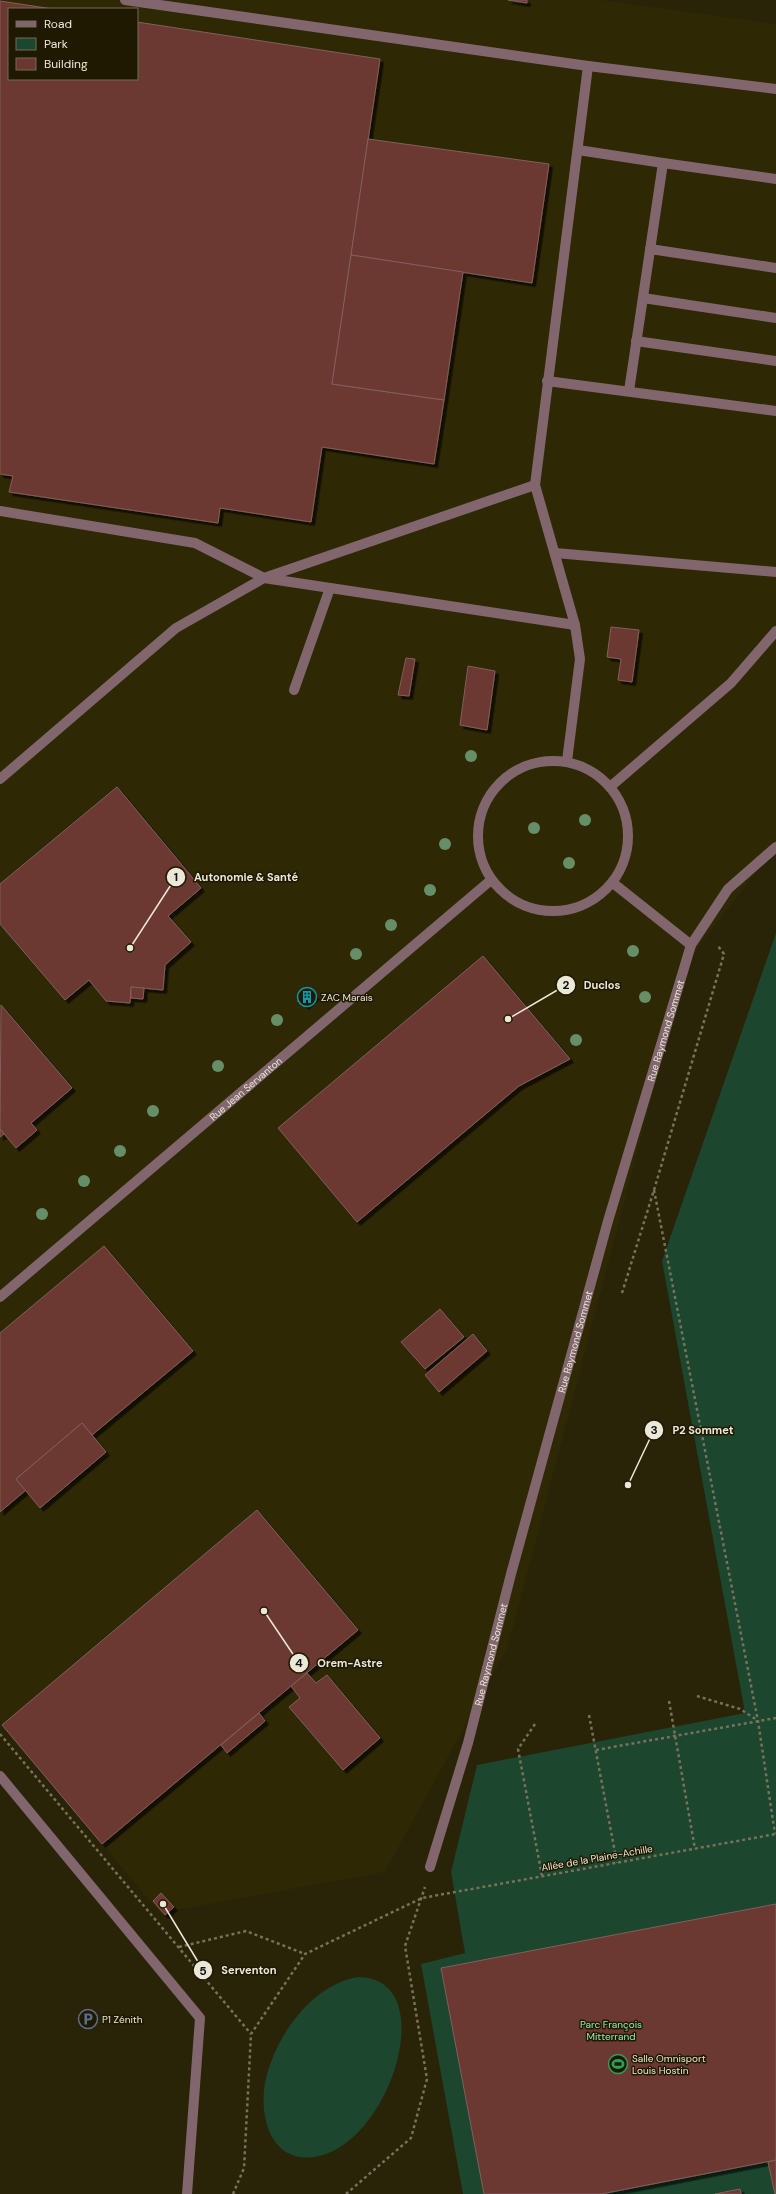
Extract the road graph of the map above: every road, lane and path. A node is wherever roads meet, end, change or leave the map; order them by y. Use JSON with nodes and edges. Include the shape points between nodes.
{"nodes":[{"id":1,"x":125,"y":0,"type":"edge"},
{"id":2,"x":588,"y":66,"type":"junction"},
{"id":3,"x":776,"y":89,"type":"edge"},
{"id":4,"x":578,"y":150,"type":"junction"},
{"id":5,"x":663,"y":163,"type":"junction"},
{"id":6,"x":776,"y":179,"type":"edge"},
{"id":7,"x":650,"y":249,"type":"junction"},
{"id":8,"x":776,"y":268,"type":"edge"},
{"id":9,"x":643,"y":298,"type":"junction"},
{"id":10,"x":776,"y":318,"type":"edge"},
{"id":11,"x":636,"y":341,"type":"junction"},
{"id":12,"x":776,"y":361,"type":"edge"},
{"id":13,"x":547,"y":381,"type":"junction"},
{"id":14,"x":629,"y":392,"type":"junction"},
{"id":15,"x":776,"y":411,"type":"edge"},
{"id":16,"x":534,"y":485,"type":"junction"},
{"id":17,"x":0,"y":511,"type":"edge"},
{"id":18,"x":555,"y":553,"type":"junction"},
{"id":19,"x":776,"y":572,"type":"edge"},
{"id":20,"x":264,"y":578,"type":"junction"},
{"id":21,"x":330,"y":588,"type":"junction"},
{"id":22,"x":575,"y":625,"type":"junction"},
{"id":23,"x":776,"y":631,"type":"edge"},
{"id":24,"x":294,"y":690,"type":"dead end"},
{"id":25,"x":567,"y":761,"type":"junction"},
{"id":26,"x":0,"y":779,"type":"edge"},
{"id":27,"x":610,"y":787,"type":"junction"},
{"id":28,"x":776,"y":847,"type":"edge"},
{"id":29,"x":491,"y":880,"type":"junction"},
{"id":30,"x":612,"y":883,"type":"junction"},
{"id":31,"x":705,"y":926,"type":"junction"},
{"id":32,"x":691,"y":945,"type":"junction"},
{"id":33,"x":654,"y":1190,"type":"junction"},
{"id":34,"x":622,"y":1293,"type":"dead end"},
{"id":35,"x":0,"y":1297,"type":"edge"},
{"id":36,"x":697,"y":1696,"type":"dead end"},
{"id":37,"x":669,"y":1702,"type":"dead end"},
{"id":38,"x":589,"y":1715,"type":"dead end"},
{"id":39,"x":776,"y":1718,"type":"edge"},
{"id":40,"x":758,"y":1721,"type":"junction"},
{"id":41,"x":535,"y":1724,"type":"dead end"},
{"id":42,"x":0,"y":1734,"type":"edge"},
{"id":43,"x":676,"y":1736,"type":"junction"},
{"id":44,"x":596,"y":1750,"type":"junction"},
{"id":45,"x":0,"y":1776,"type":"edge"},
{"id":46,"x":776,"y":1834,"type":"edge"},
{"id":47,"x":695,"y":1849,"type":"junction"},
{"id":48,"x":617,"y":1863,"type":"junction"},
{"id":49,"x":430,"y":1867,"type":"dead end"},
{"id":50,"x":542,"y":1876,"type":"junction"},
{"id":51,"x":422,"y":1898,"type":"junction"},
{"id":52,"x":179,"y":1947,"type":"junction"},
{"id":53,"x":305,"y":1954,"type":"junction"},
{"id":54,"x":251,"y":2034,"type":"junction"},
{"id":55,"x":187,"y":2194,"type":"edge"},
{"id":56,"x":233,"y":2194,"type":"edge"},
{"id":57,"x":346,"y":2194,"type":"edge"}],
"edges":[{"from":1,"to":2,"type":"street"},
{"from":2,"to":3,"type":"street"},
{"from":2,"to":4,"type":"street"},
{"from":4,"to":5,"type":"street"},
{"from":4,"to":13,"type":"street"},
{"from":5,"to":6,"type":"street"},
{"from":5,"to":7,"type":"street"},
{"from":7,"to":8,"type":"street"},
{"from":7,"to":9,"type":"street"},
{"from":9,"to":10,"type":"street"},
{"from":9,"to":11,"type":"street"},
{"from":11,"to":12,"type":"street"},
{"from":11,"to":14,"type":"street"},
{"from":13,"to":14,"type":"street"},
{"from":13,"to":16,"type":"street"},
{"from":14,"to":15,"type":"street"},
{"from":16,"to":18,"type":"street"},
{"from":16,"to":20,"type":"street"},
{"from":17,"to":20,"type":"street","via":[[194,543]]},
{"from":18,"to":19,"type":"street"},
{"from":18,"to":22,"type":"street"},
{"from":20,"to":21,"type":"street"},
{"from":20,"to":26,"type":"street","via":[[176,628]]},
{"from":21,"to":22,"type":"street"},
{"from":21,"to":24,"type":"street"},
{"from":22,"to":25,"type":"street","via":[[580,659]]},
{"from":23,"to":27,"type":"street","via":[[731,683]]},
{"from":25,"to":27,"type":"street","via":[[591,770]]},
{"from":25,"to":29,"type":"street","via":[[541,761],[517,769],[497,785],[483,807],[478,831],[480,857]]},
{"from":27,"to":30,"type":"street","via":[[624,809],[628,835],[624,860]]},
{"from":28,"to":31,"type":"street","name":"Rue Raymond Sommet","via":[[728,889]]},
{"from":29,"to":30,"type":"street","via":[[507,897],[528,908],[551,912],[574,909],[595,898]]},
{"from":29,"to":35,"type":"street","name":"Rue Jean Servanton"},
{"from":30,"to":32,"type":"street"},
{"from":31,"to":32,"type":"street","name":"Rue Raymond Sommet"},
{"from":31,"to":33,"type":"path","via":[[724,954]]},
{"from":32,"to":49,"type":"street","name":"Rue Raymond Sommet","via":[[608,1221],[511,1574],[468,1743]]},
{"from":33,"to":34,"type":"path"},
{"from":33,"to":40,"type":"path"},
{"from":36,"to":40,"type":"path","via":[[740,1710]]},
{"from":37,"to":43,"type":"path"},
{"from":38,"to":44,"type":"path"},
{"from":39,"to":40,"type":"path"},
{"from":40,"to":43,"type":"path"},
{"from":40,"to":46,"type":"path"},
{"from":41,"to":50,"type":"path","via":[[518,1749]]},
{"from":42,"to":52,"type":"path"},
{"from":43,"to":44,"type":"path"},
{"from":43,"to":47,"type":"path"},
{"from":44,"to":48,"type":"path"},
{"from":45,"to":55,"type":"street","via":[[200,2018]]},
{"from":46,"to":47,"type":"path","name":"Allée de la Plaine-Achille"},
{"from":47,"to":48,"type":"path","name":"Allée de la Plaine-Achille"},
{"from":48,"to":50,"type":"path","name":"Allée de la Plaine-Achille"},
{"from":50,"to":51,"type":"path","name":"Allée de la Plaine-Achille"},
{"from":51,"to":53,"type":"path","name":"Allée de la Plaine-Achille"},
{"from":51,"to":57,"type":"path","via":[[405,1946],[427,2079],[411,2138]]},
{"from":52,"to":53,"type":"path","via":[[246,1931]]},
{"from":52,"to":54,"type":"path"},
{"from":53,"to":54,"type":"path"},
{"from":54,"to":56,"type":"path","via":[[244,2168]]}]}
